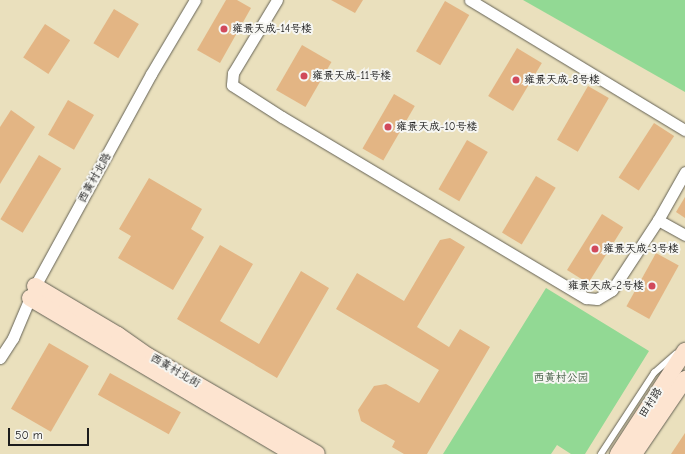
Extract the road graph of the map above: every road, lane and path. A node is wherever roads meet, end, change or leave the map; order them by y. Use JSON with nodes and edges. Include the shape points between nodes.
{"nodes":[{"id":1,"x":195,"y":0,"type":"edge"},
{"id":2,"x":277,"y":0,"type":"edge"},
{"id":3,"x":470,"y":0,"type":"edge"},
{"id":4,"x":685,"y":130,"type":"edge"},
{"id":5,"x":685,"y":172,"type":"edge"},
{"id":6,"x":658,"y":220,"type":"junction"},
{"id":7,"x":685,"y":235,"type":"edge"},
{"id":8,"x":32,"y":292,"type":"junction"},
{"id":9,"x":685,"y":346,"type":"edge"},
{"id":10,"x":685,"y":351,"type":"edge"},
{"id":11,"x":0,"y":358,"type":"edge"},
{"id":12,"x":685,"y":379,"type":"edge"},
{"id":13,"x":294,"y":454,"type":"edge"},
{"id":14,"x":317,"y":454,"type":"edge"},
{"id":15,"x":600,"y":454,"type":"edge"},
{"id":16,"x":618,"y":454,"type":"edge"},
{"id":17,"x":634,"y":454,"type":"edge"}],
"edges":[{"from":1,"to":8,"type":"street","name":"西黄村北路","via":[[151,74]]},
{"from":2,"to":6,"type":"street","via":[[233,73],[232,85],[586,298],[597,299],[612,290]]},
{"from":3,"to":4,"type":"street"},
{"from":5,"to":6,"type":"street"},
{"from":6,"to":7,"type":"street"},
{"from":8,"to":11,"type":"street","name":"西黄村北路","via":[[13,338]]},
{"from":8,"to":13,"type":"street","name":"西黄村北街"},
{"from":8,"to":14,"type":"street","name":"西黄村北街","via":[[118,335],[148,356]]},
{"from":9,"to":15,"type":"lane","via":[[654,373]]},
{"from":10,"to":16,"type":"street","name":"田村路"},
{"from":12,"to":17,"type":"street","name":"田村路"}]}
